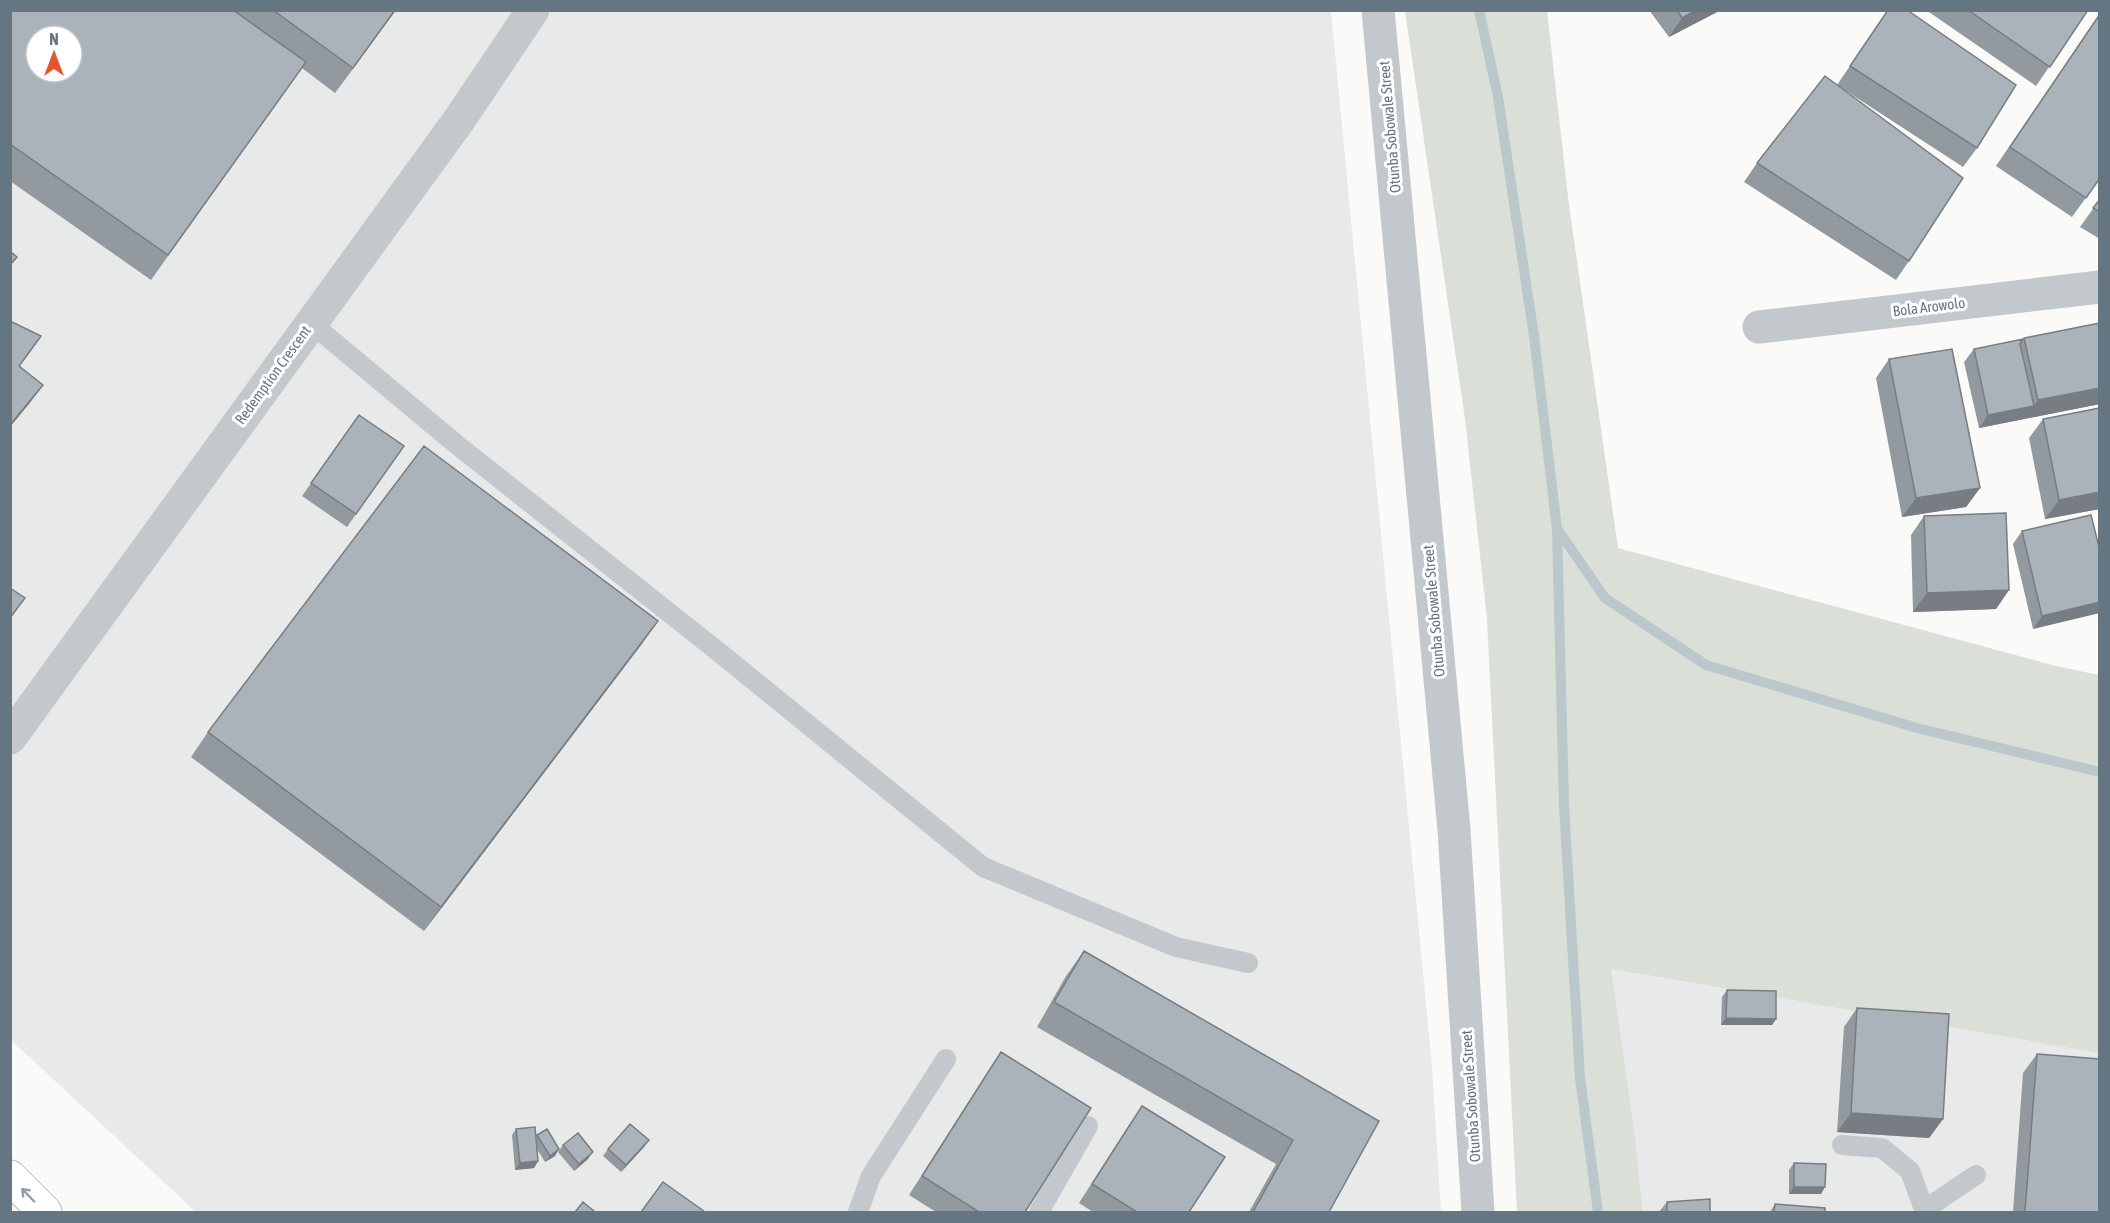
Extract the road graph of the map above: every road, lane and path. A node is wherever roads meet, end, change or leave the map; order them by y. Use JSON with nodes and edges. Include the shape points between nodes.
{"nodes":[{"id":1,"x":533,"y":10,"type":"edge"},
{"id":2,"x":1378,"y":10,"type":"edge"},
{"id":3,"x":2100,"y":287,"type":"edge"},
{"id":4,"x":311,"y":323,"type":"junction"},
{"id":5,"x":1759,"y":327,"type":"dead end"},
{"id":6,"x":10,"y":738,"type":"edge"},
{"id":7,"x":1248,"y":963,"type":"dead end"},
{"id":8,"x":946,"y":1059,"type":"dead end"},
{"id":9,"x":1088,"y":1126,"type":"edge"},
{"id":10,"x":1842,"y":1145,"type":"dead end"},
{"id":11,"x":1976,"y":1174,"type":"dead end"},
{"id":12,"x":10,"y":1177,"type":"edge"},
{"id":13,"x":1924,"y":1211,"type":"edge"},
{"id":14,"x":45,"y":1212,"type":"edge"},
{"id":15,"x":858,"y":1212,"type":"edge"},
{"id":16,"x":1039,"y":1212,"type":"edge"},
{"id":17,"x":1478,"y":1212,"type":"edge"}],
"edges":[{"from":1,"to":4,"type":"street","name":"Redemption Crescent","via":[[459,120]]},
{"from":2,"to":17,"type":"street","name":"Otunba Sobowale Street","via":[[1454,830]]},
{"from":3,"to":5,"type":"street","name":"Bola Arowolo"},
{"from":4,"to":6,"type":"street","name":"Redemption Crescent"},
{"from":4,"to":7,"type":"lane","via":[[983,867],[1176,947]]},
{"from":8,"to":15,"type":"lane","via":[[871,1176]]},
{"from":9,"to":16,"type":"lane"},
{"from":10,"to":13,"type":"lane","via":[[1882,1148],[1910,1171]]},
{"from":11,"to":13,"type":"lane"},
{"from":14,"to":12,"type":"main road","one_way":true}]}
